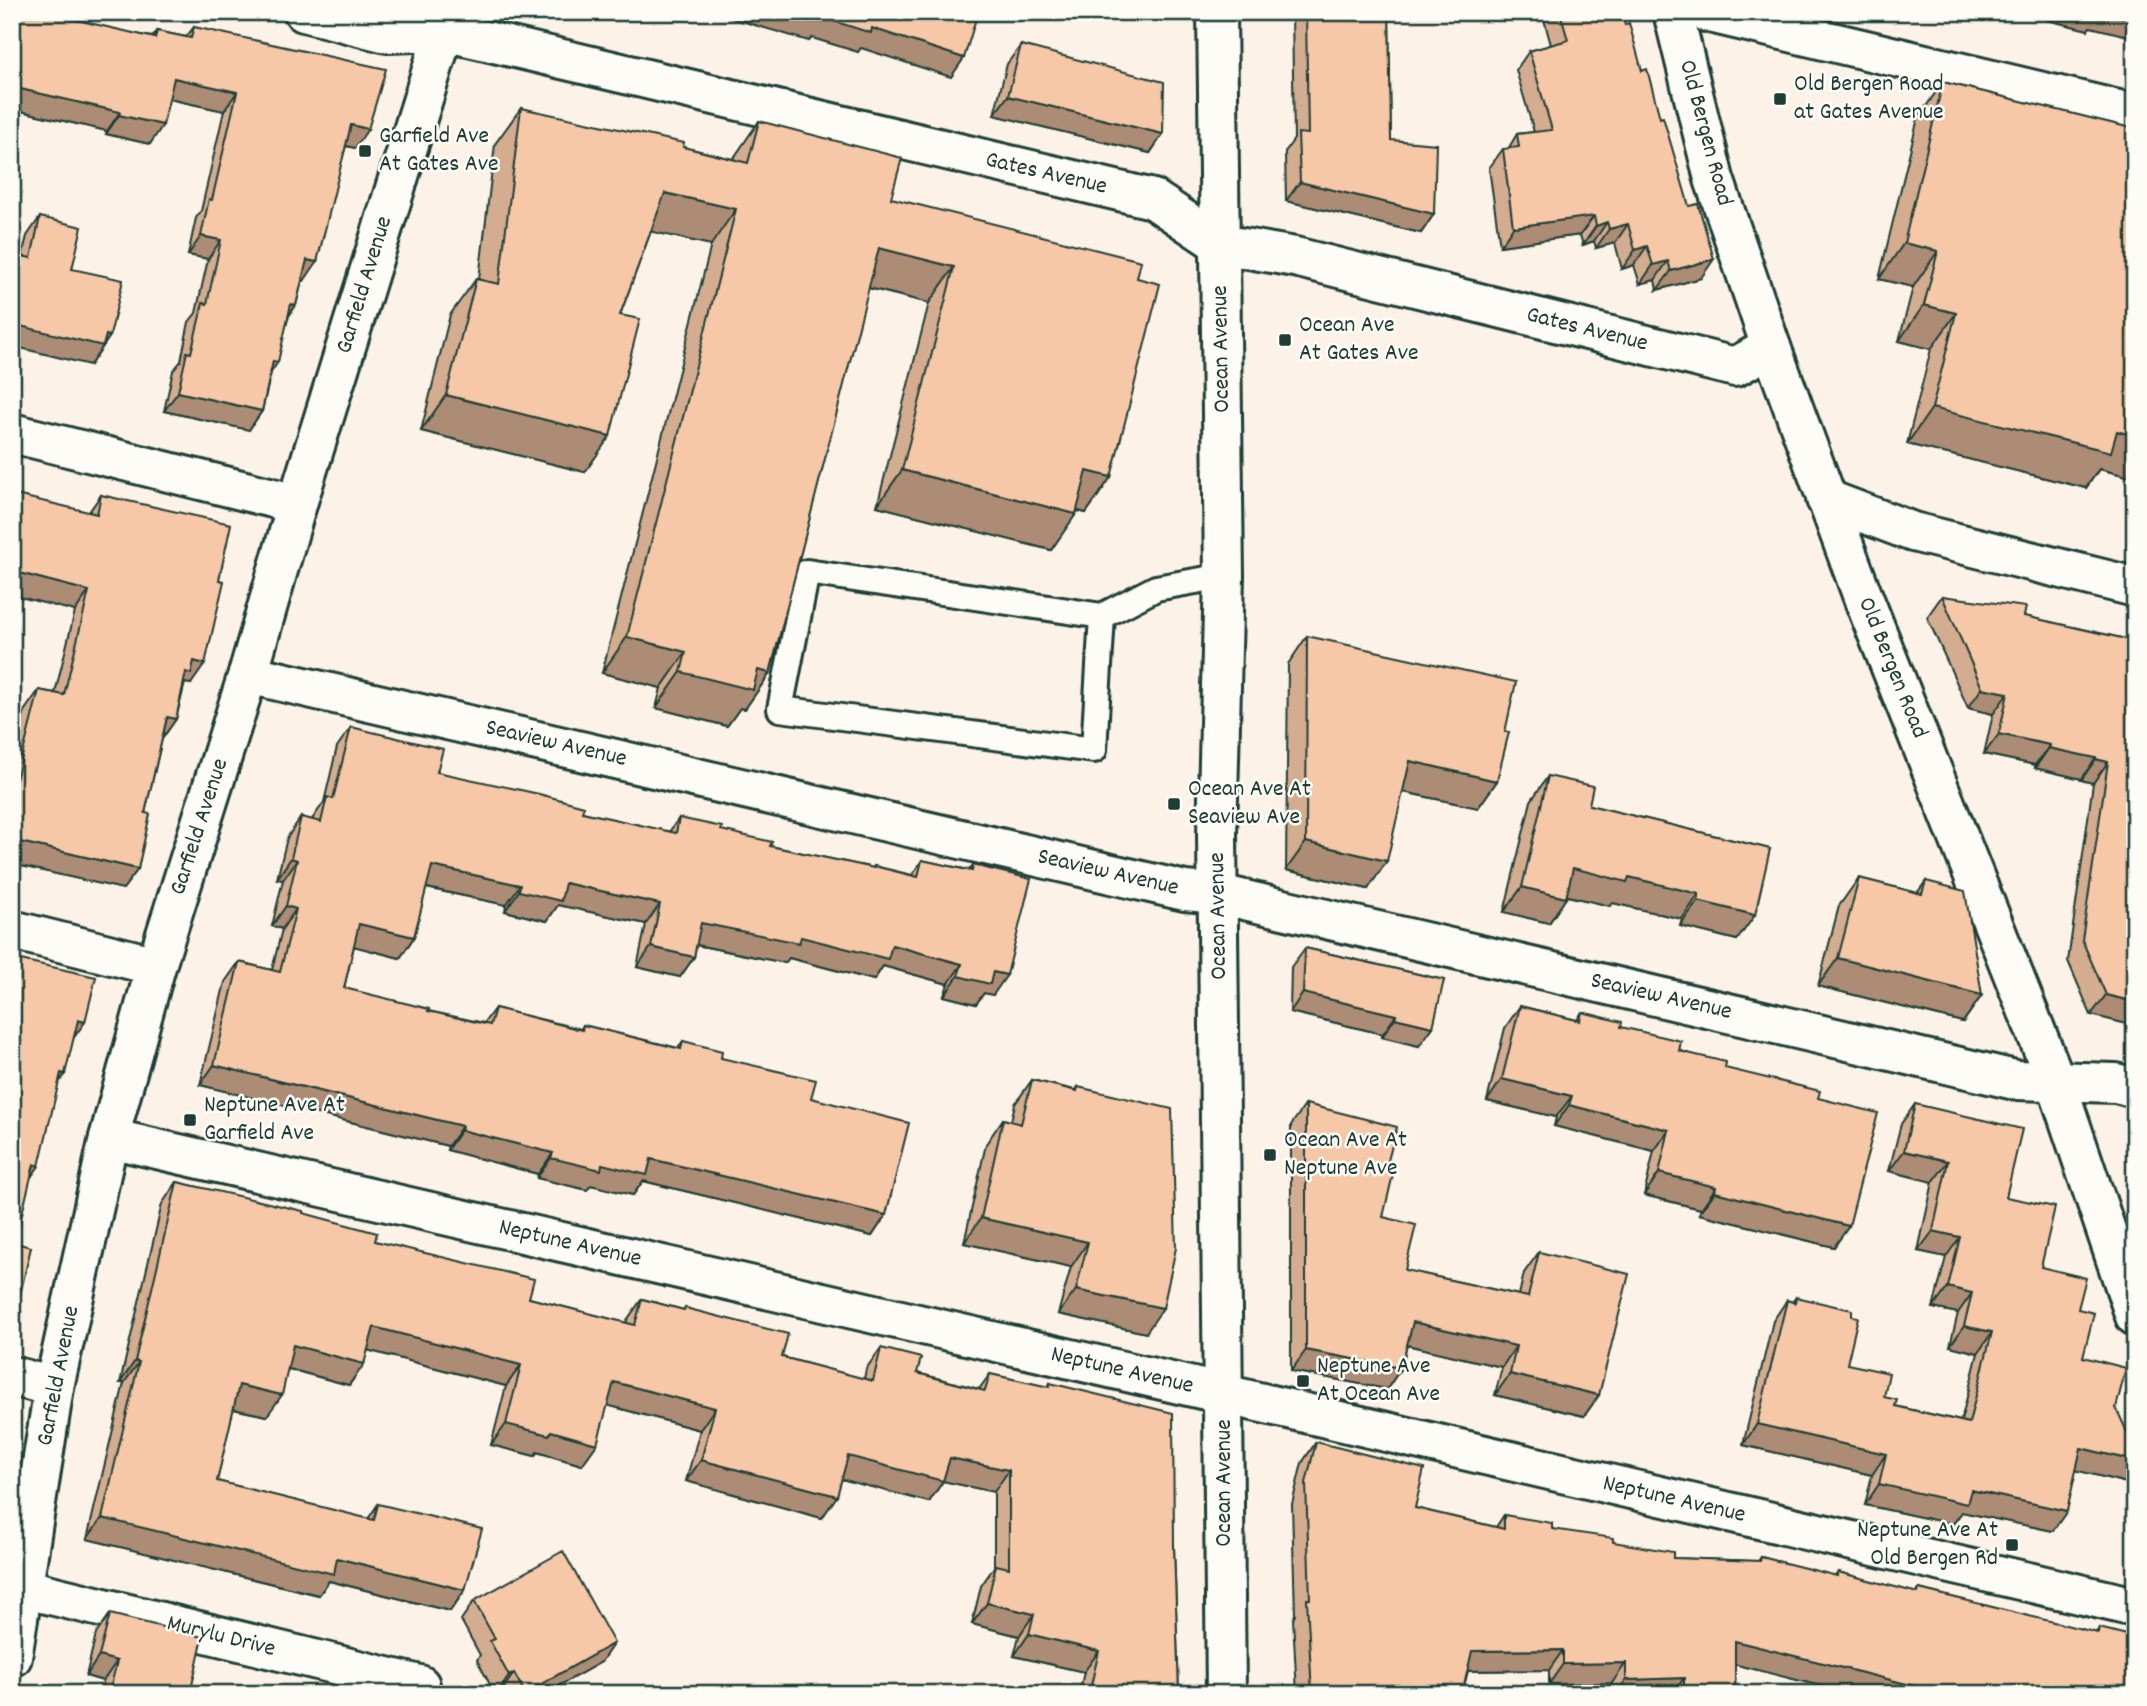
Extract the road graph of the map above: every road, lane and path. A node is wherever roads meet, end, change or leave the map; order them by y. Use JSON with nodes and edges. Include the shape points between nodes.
{"nodes":[{"id":1,"x":304,"y":12,"type":"edge"},
{"id":2,"x":1217,"y":12,"type":"edge"},
{"id":3,"x":1673,"y":12,"type":"edge"},
{"id":4,"x":1706,"y":12,"type":"edge"},
{"id":5,"x":447,"y":22,"type":"edge"},
{"id":6,"x":2135,"y":114,"type":"edge"},
{"id":7,"x":1220,"y":244,"type":"junction"},
{"id":8,"x":1772,"y":347,"type":"junction"},
{"id":9,"x":12,"y":433,"type":"edge"},
{"id":10,"x":1826,"y":499,"type":"junction"},
{"id":11,"x":297,"y":504,"type":"junction"},
{"id":12,"x":1224,"y":576,"type":"junction"},
{"id":13,"x":2135,"y":587,"type":"edge"},
{"id":14,"x":1102,"y":616,"type":"junction"},
{"id":15,"x":248,"y":674,"type":"junction"},
{"id":16,"x":1219,"y":894,"type":"junction"},
{"id":17,"x":12,"y":930,"type":"edge"},
{"id":18,"x":156,"y":966,"type":"junction"},
{"id":19,"x":2056,"y":1082,"type":"junction"},
{"id":20,"x":2135,"y":1088,"type":"edge"},
{"id":21,"x":109,"y":1138,"type":"junction"},
{"id":22,"x":2135,"y":1316,"type":"edge"},
{"id":23,"x":12,"y":1376,"type":"edge"},
{"id":24,"x":54,"y":1387,"type":"junction"},
{"id":25,"x":1224,"y":1395,"type":"junction"},
{"id":26,"x":22,"y":1588,"type":"junction"},
{"id":27,"x":2135,"y":1607,"type":"edge"},
{"id":28,"x":12,"y":1657,"type":"edge"},
{"id":29,"x":420,"y":1685,"type":"dead end"},
{"id":30,"x":1226,"y":1694,"type":"edge"}],
"edges":[{"from":1,"to":5,"type":"street","name":"Gates Avenue","via":[[387,33]]},
{"from":2,"to":7,"type":"street","name":"Ocean Avenue"},
{"from":3,"to":8,"type":"street","name":"Old Bergen Road","via":[[1714,179]]},
{"from":4,"to":6,"type":"street"},
{"from":5,"to":7,"type":"street","name":"Gates Avenue","via":[[1153,199]]},
{"from":5,"to":11,"type":"street","name":"Garfield Avenue"},
{"from":7,"to":8,"type":"street","name":"Gates Avenue","via":[[1295,257],[1735,367]]},
{"from":7,"to":12,"type":"street","name":"Ocean Avenue"},
{"from":8,"to":10,"type":"street","name":"Old Bergen Road"},
{"from":9,"to":11,"type":"street"},
{"from":10,"to":13,"type":"street","via":[[1913,532]]},
{"from":10,"to":19,"type":"street","name":"Old Bergen Road"},
{"from":11,"to":15,"type":"street","name":"Garfield Avenue"},
{"from":12,"to":14,"type":"lane","via":[[1156,588]]},
{"from":12,"to":16,"type":"street","name":"Ocean Avenue"},
{"from":14,"to":14,"type":"lane","via":[[807,572],[780,709],[1094,750]]},
{"from":15,"to":16,"type":"street","name":"Seaview Avenue","via":[[1185,891]]},
{"from":15,"to":18,"type":"street","name":"Garfield Avenue"},
{"from":16,"to":19,"type":"street","name":"Seaview Avenue","via":[[2015,1080]]},
{"from":16,"to":25,"type":"street","name":"Ocean Avenue"},
{"from":17,"to":18,"type":"street"},
{"from":18,"to":21,"type":"street","name":"Garfield Avenue"},
{"from":19,"to":20,"type":"street","name":"Seaview Avenue","via":[[2116,1083]]},
{"from":19,"to":22,"type":"street","name":"Old Bergen Road"},
{"from":21,"to":24,"type":"street","name":"Garfield Avenue"},
{"from":21,"to":25,"type":"street","name":"Neptune Avenue"},
{"from":23,"to":24,"type":"street"},
{"from":24,"to":26,"type":"street","name":"Garfield Avenue"},
{"from":25,"to":27,"type":"street","name":"Neptune Avenue"},
{"from":25,"to":30,"type":"street","name":"Ocean Avenue"},
{"from":26,"to":28,"type":"street","name":"Garfield Avenue"},
{"from":26,"to":29,"type":"street","name":"Murylu Drive"}]}
